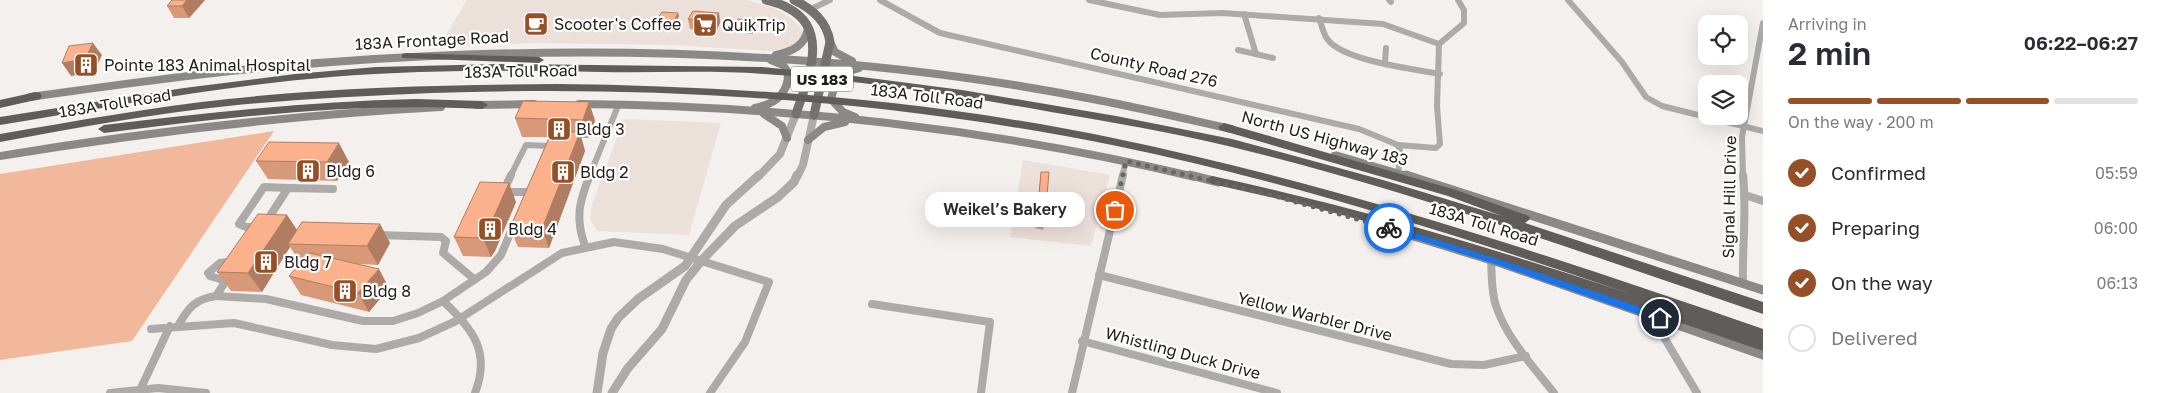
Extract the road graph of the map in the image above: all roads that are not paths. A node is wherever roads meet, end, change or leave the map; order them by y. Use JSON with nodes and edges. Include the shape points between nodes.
{"nodes":[{"id":1,"x":766,"y":0,"type":"edge"},
{"id":2,"x":794,"y":0,"type":"edge"},
{"id":3,"x":830,"y":0,"type":"edge"},
{"id":4,"x":880,"y":0,"type":"edge"},
{"id":5,"x":1089,"y":0,"type":"edge"},
{"id":6,"x":1458,"y":0,"type":"edge"},
{"id":7,"x":1568,"y":0,"type":"edge"},
{"id":8,"x":787,"y":6,"type":"junction"},
{"id":9,"x":811,"y":9,"type":"junction"},
{"id":10,"x":1244,"y":14,"type":"junction"},
{"id":11,"x":1319,"y":18,"type":"junction"},
{"id":12,"x":1763,"y":23,"type":"edge"},
{"id":13,"x":808,"y":25,"type":"junction"},
{"id":14,"x":830,"y":42,"type":"junction"},
{"id":15,"x":1439,"y":44,"type":"junction"},
{"id":16,"x":1386,"y":48,"type":"dead end"},
{"id":17,"x":1238,"y":50,"type":"dead end"},
{"id":18,"x":1256,"y":54,"type":"junction"},
{"id":19,"x":406,"y":56,"type":"junction"},
{"id":20,"x":764,"y":57,"type":"junction"},
{"id":21,"x":1273,"y":58,"type":"dead end"},
{"id":22,"x":812,"y":61,"type":"junction"},
{"id":23,"x":826,"y":62,"type":"junction"},
{"id":24,"x":1385,"y":62,"type":"junction"},
{"id":25,"x":867,"y":66,"type":"junction"},
{"id":26,"x":715,"y":67,"type":"junction"},
{"id":27,"x":1754,"y":68,"type":"junction"},
{"id":28,"x":1763,"y":71,"type":"edge"},
{"id":29,"x":1440,"y":74,"type":"junction"},
{"id":30,"x":36,"y":96,"type":"joint"},
{"id":31,"x":0,"y":103,"type":"edge"},
{"id":32,"x":546,"y":104,"type":"edge"},
{"id":33,"x":565,"y":104,"type":"edge"},
{"id":34,"x":482,"y":105,"type":"junction"},
{"id":35,"x":618,"y":106,"type":"junction"},
{"id":36,"x":740,"y":110,"type":"junction"},
{"id":37,"x":756,"y":111,"type":"junction"},
{"id":38,"x":796,"y":114,"type":"junction"},
{"id":39,"x":814,"y":115,"type":"junction"},
{"id":40,"x":858,"y":120,"type":"junction"},
{"id":41,"x":0,"y":121,"type":"edge"},
{"id":42,"x":1744,"y":126,"type":"junction"},
{"id":43,"x":1224,"y":127,"type":"junction"},
{"id":44,"x":1763,"y":131,"type":"edge"},
{"id":45,"x":0,"y":138,"type":"edge"},
{"id":46,"x":787,"y":138,"type":"junction"},
{"id":47,"x":808,"y":140,"type":"junction"},
{"id":48,"x":1398,"y":144,"type":"junction"},
{"id":49,"x":0,"y":145,"type":"edge"},
{"id":50,"x":0,"y":156,"type":"edge"},
{"id":51,"x":542,"y":161,"type":"edge"},
{"id":52,"x":1126,"y":161,"type":"junction"},
{"id":53,"x":1398,"y":172,"type":"junction"},
{"id":54,"x":1212,"y":180,"type":"junction"},
{"id":55,"x":532,"y":184,"type":"edge"},
{"id":56,"x":288,"y":188,"type":"junction"},
{"id":57,"x":333,"y":189,"type":"dead end"},
{"id":58,"x":528,"y":192,"type":"junction"},
{"id":59,"x":1745,"y":195,"type":"junction"},
{"id":60,"x":524,"y":201,"type":"edge"},
{"id":61,"x":1763,"y":201,"type":"edge"},
{"id":62,"x":516,"y":219,"type":"edge"},
{"id":63,"x":271,"y":227,"type":"edge"},
{"id":64,"x":260,"y":230,"type":"junction"},
{"id":65,"x":367,"y":234,"type":"edge"},
{"id":66,"x":585,"y":246,"type":"junction"},
{"id":67,"x":697,"y":259,"type":"junction"},
{"id":68,"x":1491,"y":260,"type":"junction"},
{"id":69,"x":1099,"y":275,"type":"junction"},
{"id":70,"x":474,"y":279,"type":"junction"},
{"id":71,"x":226,"y":281,"type":"junction"},
{"id":72,"x":1743,"y":283,"type":"junction"},
{"id":73,"x":1763,"y":290,"type":"edge"},
{"id":74,"x":216,"y":296,"type":"junction"},
{"id":75,"x":1763,"y":300,"type":"edge"},
{"id":76,"x":442,"y":301,"type":"junction"},
{"id":77,"x":872,"y":304,"type":"dead end"},
{"id":78,"x":1763,"y":308,"type":"edge"},
{"id":79,"x":461,"y":317,"type":"junction"},
{"id":80,"x":1660,"y":318,"type":"junction"},
{"id":81,"x":174,"y":326,"type":"junction"},
{"id":82,"x":151,"y":329,"type":"dead end"},
{"id":83,"x":1763,"y":335,"type":"edge"},
{"id":84,"x":1082,"y":341,"type":"junction"},
{"id":85,"x":1763,"y":345,"type":"edge"},
{"id":86,"x":1763,"y":355,"type":"edge"},
{"id":87,"x":1526,"y":356,"type":"junction"},
{"id":88,"x":142,"y":388,"type":"junction"},
{"id":89,"x":110,"y":393,"type":"edge"},
{"id":90,"x":206,"y":393,"type":"edge"},
{"id":91,"x":475,"y":393,"type":"edge"},
{"id":92,"x":596,"y":393,"type":"edge"},
{"id":93,"x":612,"y":393,"type":"edge"},
{"id":94,"x":710,"y":393,"type":"edge"},
{"id":95,"x":981,"y":393,"type":"edge"},
{"id":96,"x":1072,"y":393,"type":"edge"},
{"id":97,"x":1277,"y":393,"type":"edge"},
{"id":98,"x":1554,"y":393,"type":"edge"},
{"id":99,"x":1697,"y":393,"type":"edge"}],
"edges":[{"from":1,"to":8,"type":"main road"},
{"from":2,"to":9,"type":"main road","number":"US 183"},
{"from":3,"to":9,"type":"street"},
{"from":4,"to":48,"type":"street","name":"County Road 276","via":[[940,33],[1359,129]]},
{"from":5,"to":10,"type":"street","via":[[1160,15]]},
{"from":6,"to":15,"type":"street","via":[[1466,19],[1463,26]]},
{"from":7,"to":42,"type":"street","via":[[1651,101]]},
{"from":8,"to":9,"type":"main road"},
{"from":8,"to":13,"type":"main road"},
{"from":9,"to":14,"type":"main road","number":"US 183","via":[[826,26]]},
{"from":10,"to":11,"type":"street"},
{"from":10,"to":18,"type":"street"},
{"from":11,"to":15,"type":"street","via":[[1383,24]]},
{"from":11,"to":24,"type":"street","via":[[1333,45],[1350,54]]},
{"from":12,"to":27,"type":"street","name":"Signal Hill Drive"},
{"from":13,"to":20,"type":"main road","via":[[803,44],[792,51]]},
{"from":13,"to":22,"type":"main road","number":"US 183","via":[[815,44]]},
{"from":14,"to":23,"type":"main road","number":"US 183"},
{"from":14,"to":25,"type":"main road","number":"US 183","via":[[838,55]]},
{"from":15,"to":29,"type":"street"},
{"from":16,"to":24,"type":"street"},
{"from":17,"to":18,"type":"street"},
{"from":18,"to":21,"type":"street"},
{"from":19,"to":20,"type":"main road","name":"183A Frontage Road","via":[[568,50]]},
{"from":19,"to":26,"type":"highway"},
{"from":19,"to":30,"type":"main road","name":"183A Frontage Road","via":[[266,66]]},
{"from":20,"to":22,"type":"main road","name":"183A Frontage Road"},
{"from":20,"to":36,"type":"main road","via":[[786,69],[789,76],[784,93],[770,105]]},
{"from":22,"to":23,"type":"main road","name":"183A Frontage Road"},
{"from":22,"to":38,"type":"main road","number":"US 183"},
{"from":23,"to":25,"type":"main road","name":"183A Frontage Road"},
{"from":23,"to":39,"type":"main road","number":"US 183"},
{"from":24,"to":29,"type":"street"},
{"from":25,"to":40,"type":"main road","via":[[852,69],[839,77],[833,87],[831,99],[843,112]]},
{"from":25,"to":43,"type":"main road","name":"North US Highway 183","number":"US 183","via":[[1057,93]]},
{"from":26,"to":41,"type":"highway","name":"183A Toll Road","via":[[491,68],[300,76]]},
{"from":26,"to":78,"type":"highway","name":"183A Toll Road","via":[[867,81],[1010,100],[1251,148],[1480,213]]},
{"from":27,"to":28,"type":"street"},
{"from":27,"to":42,"type":"street","name":"Signal Hill Drive"},
{"from":29,"to":48,"type":"street","name":"County Road 276","via":[[1439,147]]},
{"from":30,"to":31,"type":"highway"},
{"from":32,"to":34,"type":"main road"},
{"from":33,"to":35,"type":"main road"},
{"from":34,"to":49,"type":"highway","via":[[385,102],[306,107],[106,129]]},
{"from":34,"to":50,"type":"main road","via":[[251,121]]},
{"from":35,"to":36,"type":"main road"},
{"from":35,"to":66,"type":"street","via":[[579,202],[579,230]]},
{"from":36,"to":37,"type":"main road"},
{"from":37,"to":38,"type":"main road"},
{"from":37,"to":46,"type":"main road","via":[[779,122]]},
{"from":38,"to":39,"type":"main road","number":"US 183"},
{"from":38,"to":46,"type":"street"},
{"from":39,"to":40,"type":"main road","number":"US 183"},
{"from":39,"to":47,"type":"street"},
{"from":40,"to":47,"type":"main road","via":[[824,127]]},
{"from":40,"to":52,"type":"main road","number":"US 183","via":[[969,133]]},
{"from":42,"to":44,"type":"street"},
{"from":42,"to":59,"type":"street","name":"Signal Hill Drive","via":[[1741,160]]},
{"from":43,"to":53,"type":"main road","name":"North US Highway 183","number":"US 183"},
{"from":43,"to":75,"type":"highway","via":[[1452,193]]},
{"from":45,"to":83,"type":"highway","name":"183A Toll Road","via":[[207,105],[347,94],[572,86],[710,91],[938,112],[1110,141],[1232,168],[1472,235]]},
{"from":46,"to":67,"type":"street","via":[[770,165],[721,211]]},
{"from":47,"to":67,"type":"street","via":[[802,165],[787,190],[735,226]]},
{"from":48,"to":53,"type":"street","via":[[1401,154]]},
{"from":51,"to":58,"type":"street","via":[[549,146],[526,145],[503,192]]},
{"from":52,"to":54,"type":"main road","number":"US 183"},
{"from":52,"to":69,"type":"street"},
{"from":53,"to":72,"type":"main road","name":"North US Highway 183","number":"US 183"},
{"from":54,"to":68,"type":"main road","number":"US 183","via":[[1352,217]]},
{"from":54,"to":85,"type":"highway","via":[[1287,195],[1470,246]]},
{"from":55,"to":58,"type":"street"},
{"from":56,"to":57,"type":"street"},
{"from":56,"to":64,"type":"street"},
{"from":56,"to":64,"type":"street","via":[[264,187],[239,224]]},
{"from":58,"to":60,"type":"street"},
{"from":59,"to":61,"type":"street"},
{"from":59,"to":72,"type":"street","name":"Signal Hill Drive"},
{"from":62,"to":70,"type":"street","via":[[501,254],[486,272]]},
{"from":63,"to":64,"type":"street"},
{"from":65,"to":70,"type":"street","via":[[441,237],[446,240],[443,253],[446,257]]},
{"from":66,"to":67,"type":"street","via":[[633,243]]},
{"from":66,"to":79,"type":"street","via":[[562,253],[536,267]]},
{"from":67,"to":92,"type":"street","via":[[636,300],[620,316],[602,349]]},
{"from":67,"to":93,"type":"street","via":[[662,330],[623,374]]},
{"from":67,"to":94,"type":"street","via":[[769,282],[745,342]]},
{"from":68,"to":80,"type":"main road","number":"US 183"},
{"from":68,"to":87,"type":"street","via":[[1497,307]]},
{"from":69,"to":84,"type":"street"},
{"from":69,"to":87,"type":"street","name":"Yellow Warbler Drive","via":[[1451,364],[1484,364]]},
{"from":70,"to":76,"type":"street"},
{"from":71,"to":71,"type":"street","via":[[208,273],[215,264],[242,258]]},
{"from":71,"to":74,"type":"street"},
{"from":72,"to":73,"type":"main road","name":"North US Highway 183","number":"US 183"},
{"from":74,"to":76,"type":"street","via":[[266,300],[363,321],[392,321]]},
{"from":74,"to":81,"type":"street","via":[[200,298],[189,305]]},
{"from":76,"to":79,"type":"street"},
{"from":77,"to":95,"type":"street","via":[[990,322]]},
{"from":79,"to":81,"type":"street","via":[[419,338],[376,349],[332,345],[234,323]]},
{"from":79,"to":91,"type":"street","via":[[482,350],[483,378]]},
{"from":80,"to":86,"type":"main road","number":"US 183"},
{"from":80,"to":99,"type":"street","via":[[1665,339]]},
{"from":81,"to":82,"type":"street"},
{"from":81,"to":88,"type":"street"},
{"from":84,"to":96,"type":"street"},
{"from":84,"to":97,"type":"street","name":"Whistling Duck Drive"},
{"from":87,"to":98,"type":"street"},
{"from":88,"to":89,"type":"street"},
{"from":88,"to":90,"type":"street","via":[[185,388]]}]}
